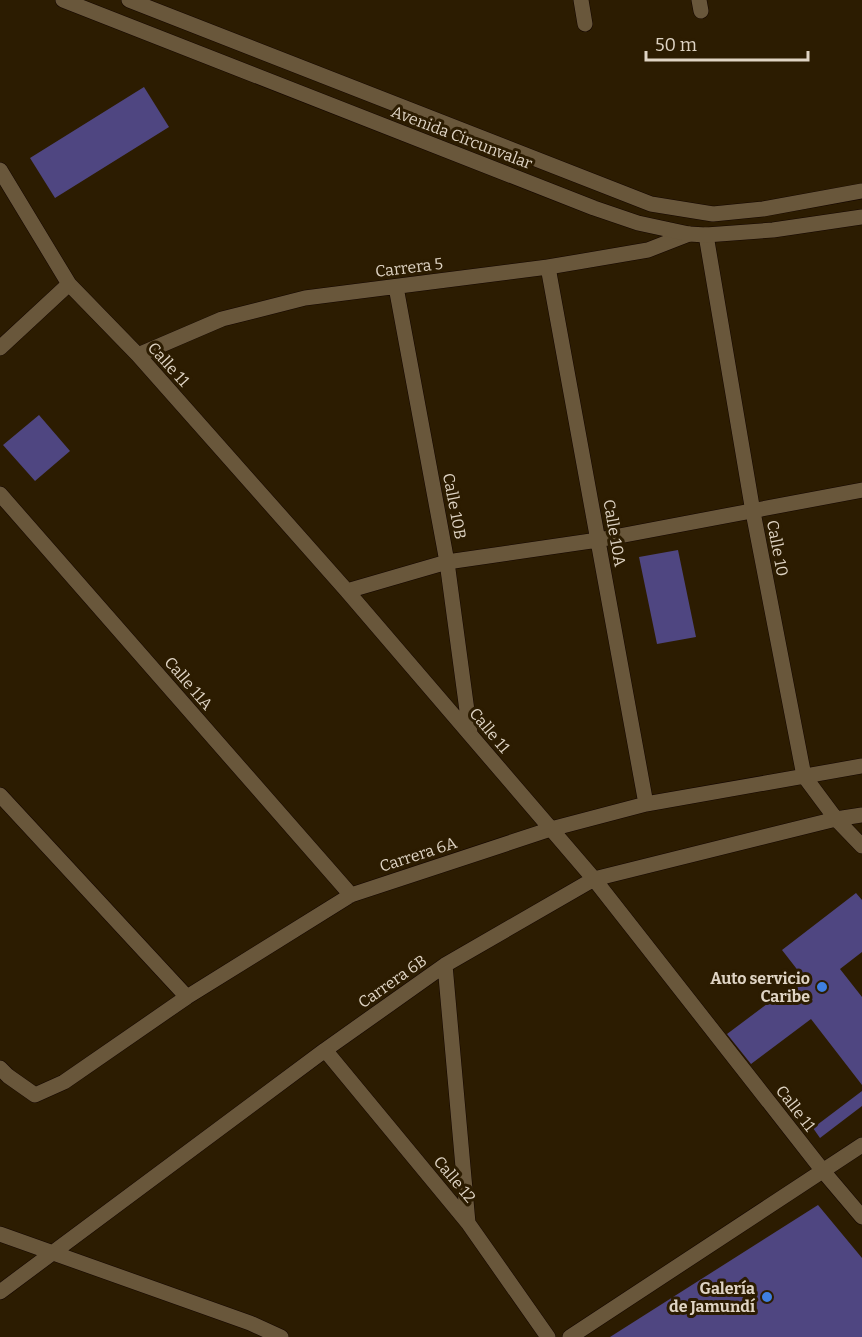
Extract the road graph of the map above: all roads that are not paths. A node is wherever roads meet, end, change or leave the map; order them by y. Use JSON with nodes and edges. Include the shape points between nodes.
{"nodes":[{"id":1,"x":63,"y":0,"type":"edge"},
{"id":2,"x":129,"y":0,"type":"edge"},
{"id":3,"x":581,"y":0,"type":"edge"},
{"id":4,"x":585,"y":24,"type":"dead end"},
{"id":5,"x":0,"y":170,"type":"edge"},
{"id":6,"x":862,"y":191,"type":"edge"},
{"id":7,"x":862,"y":217,"type":"edge"},
{"id":8,"x":689,"y":234,"type":"junction"},
{"id":9,"x":706,"y":235,"type":"junction"},
{"id":10,"x":548,"y":267,"type":"junction"},
{"id":11,"x":69,"y":284,"type":"junction"},
{"id":12,"x":396,"y":287,"type":"junction"},
{"id":13,"x":0,"y":348,"type":"edge"},
{"id":14,"x":138,"y":355,"type":"junction"},
{"id":15,"x":862,"y":490,"type":"edge"},
{"id":16,"x":0,"y":495,"type":"edge"},
{"id":17,"x":753,"y":512,"type":"junction"},
{"id":18,"x":598,"y":540,"type":"junction"},
{"id":19,"x":447,"y":562,"type":"junction"},
{"id":20,"x":347,"y":591,"type":"junction"},
{"id":21,"x":470,"y":733,"type":"junction"},
{"id":22,"x":862,"y":766,"type":"edge"},
{"id":23,"x":804,"y":776,"type":"junction"},
{"id":24,"x":0,"y":795,"type":"edge"},
{"id":25,"x":646,"y":804,"type":"junction"},
{"id":26,"x":862,"y":815,"type":"edge"},
{"id":27,"x":836,"y":819,"type":"junction"},
{"id":28,"x":551,"y":829,"type":"junction"},
{"id":29,"x":862,"y":846,"type":"edge"},
{"id":30,"x":594,"y":879,"type":"junction"},
{"id":31,"x":351,"y":895,"type":"junction"},
{"id":32,"x":445,"y":965,"type":"junction"},
{"id":33,"x":187,"y":998,"type":"junction"},
{"id":34,"x":325,"y":1050,"type":"junction"},
{"id":35,"x":0,"y":1068,"type":"edge"},
{"id":36,"x":862,"y":1145,"type":"edge"},
{"id":37,"x":823,"y":1171,"type":"junction"},
{"id":38,"x":862,"y":1217,"type":"edge"},
{"id":39,"x":468,"y":1223,"type":"junction"},
{"id":40,"x":0,"y":1234,"type":"edge"},
{"id":41,"x":53,"y":1252,"type":"junction"},
{"id":42,"x":0,"y":1292,"type":"edge"},
{"id":43,"x":281,"y":1337,"type":"edge"},
{"id":44,"x":548,"y":1337,"type":"edge"},
{"id":45,"x":570,"y":1337,"type":"edge"}],
"edges":[{"from":1,"to":8,"type":"street","name":"Avenida Circunvalar","via":[[594,208]]},
{"from":2,"to":6,"type":"street","name":"Avenida Circunvalar","via":[[651,204],[712,214]]},
{"from":3,"to":4,"type":"street"},
{"from":5,"to":11,"type":"street","name":"Calle 11"},
{"from":7,"to":9,"type":"street","name":"Avenida Circunvalar"},
{"from":8,"to":9,"type":"street","name":"Avenida Circunvalar"},
{"from":8,"to":10,"type":"street","name":"Carrera 5","via":[[648,250]]},
{"from":9,"to":17,"type":"street","name":"Calle 10"},
{"from":10,"to":12,"type":"street","name":"Carrera 5"},
{"from":10,"to":18,"type":"street","name":"Calle 10A"},
{"from":11,"to":13,"type":"street"},
{"from":11,"to":14,"type":"street","name":"Calle 11"},
{"from":12,"to":14,"type":"street","name":"Carrera 5","via":[[305,298],[222,319]]},
{"from":12,"to":19,"type":"street","name":"Calle 10B"},
{"from":14,"to":20,"type":"street","name":"Calle 11"},
{"from":15,"to":17,"type":"street"},
{"from":16,"to":31,"type":"street","name":"Calle 11A"},
{"from":17,"to":18,"type":"street"},
{"from":17,"to":23,"type":"street","name":"Calle 10"},
{"from":18,"to":19,"type":"street"},
{"from":18,"to":25,"type":"street","name":"Calle 10A"},
{"from":19,"to":20,"type":"street"},
{"from":19,"to":21,"type":"street","name":"Calle 10B"},
{"from":20,"to":21,"type":"street","name":"Calle 11"},
{"from":21,"to":28,"type":"street","name":"Calle 11"},
{"from":22,"to":23,"type":"street","name":"Carrera 6A"},
{"from":23,"to":25,"type":"street","name":"Carrera 6A"},
{"from":23,"to":27,"type":"street","name":"Calle 10"},
{"from":24,"to":33,"type":"street"},
{"from":25,"to":28,"type":"street","name":"Carrera 6A"},
{"from":26,"to":27,"type":"street","name":"Carrera 6B"},
{"from":27,"to":29,"type":"street","name":"Calle 10"},
{"from":27,"to":30,"type":"street","name":"Carrera 6B"},
{"from":28,"to":30,"type":"street","name":"Calle 11"},
{"from":28,"to":31,"type":"street","name":"Carrera 6A"},
{"from":30,"to":32,"type":"street","name":"Carrera 6B"},
{"from":30,"to":37,"type":"street","name":"Calle 11"},
{"from":31,"to":33,"type":"street","name":"Carrera 6A"},
{"from":32,"to":34,"type":"street","name":"Carrera 6B"},
{"from":32,"to":39,"type":"street"},
{"from":33,"to":35,"type":"street","name":"Carrera 6A","via":[[64,1082],[35,1095]]},
{"from":34,"to":39,"type":"street","name":"Calle 12"},
{"from":34,"to":41,"type":"street","name":"Carrera 6B"},
{"from":36,"to":37,"type":"street"},
{"from":37,"to":38,"type":"street","name":"Calle 11"},
{"from":37,"to":45,"type":"street"},
{"from":39,"to":44,"type":"street","name":"Calle 12"},
{"from":40,"to":41,"type":"street"},
{"from":41,"to":42,"type":"street","name":"Carrera 6B"},
{"from":41,"to":43,"type":"street"}]}
